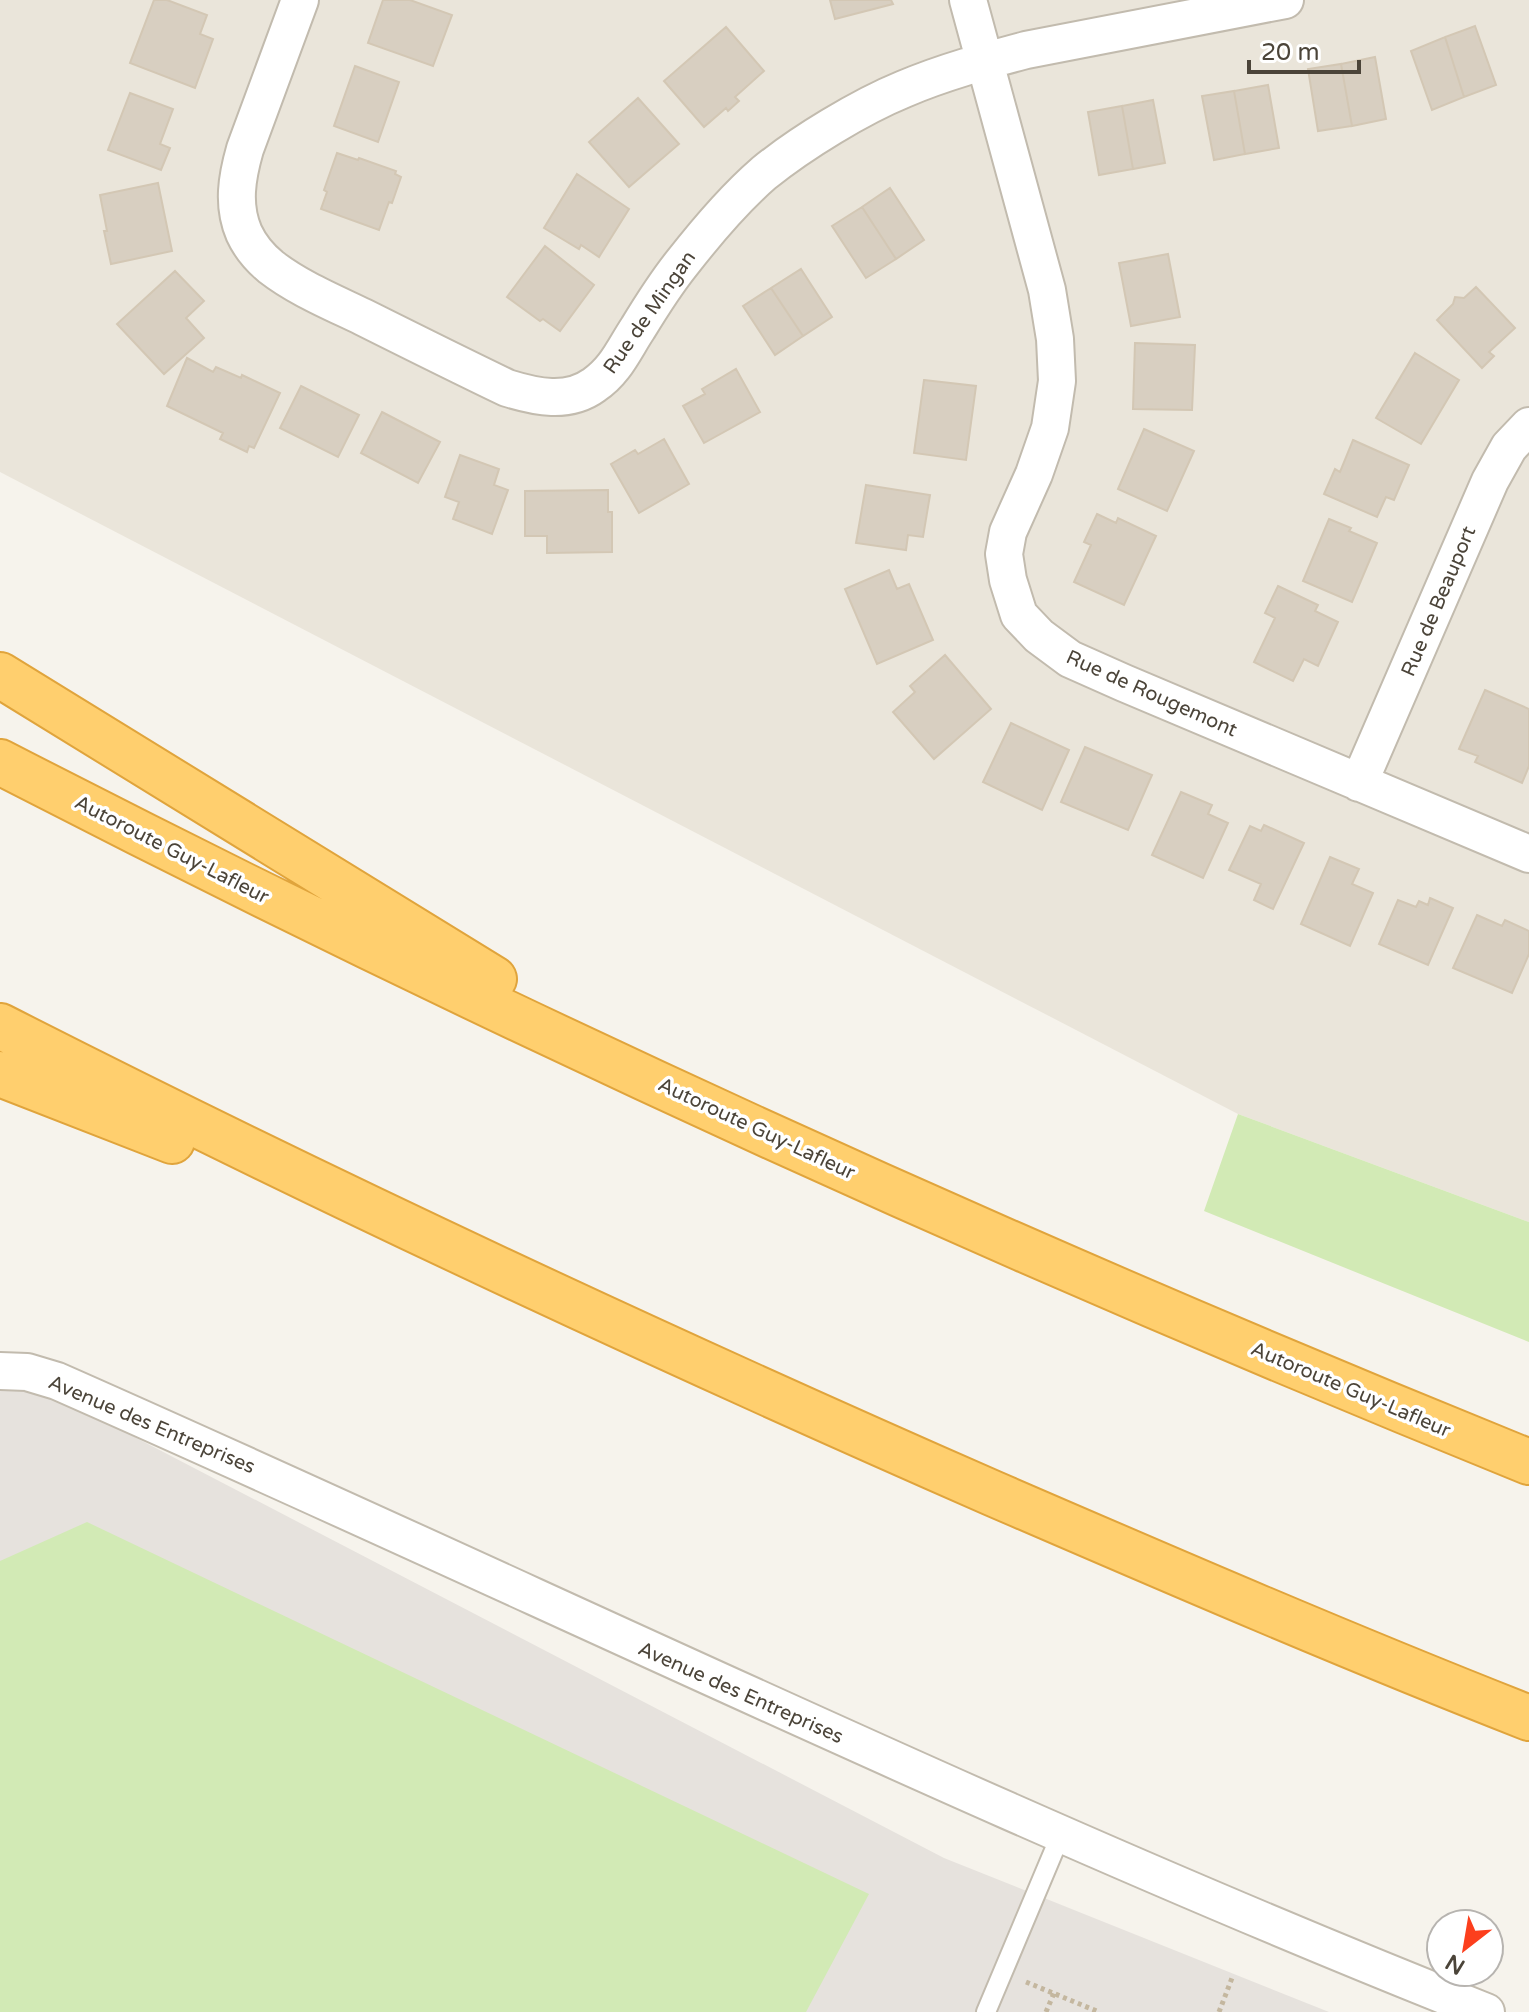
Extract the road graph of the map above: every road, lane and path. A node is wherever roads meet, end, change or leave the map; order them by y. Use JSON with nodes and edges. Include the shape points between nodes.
{"nodes":[{"id":1,"x":300,"y":0,"type":"edge"},
{"id":2,"x":968,"y":0,"type":"edge"},
{"id":3,"x":1285,"y":0,"type":"edge"},
{"id":4,"x":984,"y":61,"type":"junction"},
{"id":5,"x":1529,"y":426,"type":"edge"},
{"id":6,"x":0,"y":675,"type":"edge"},
{"id":7,"x":0,"y":762,"type":"edge"},
{"id":8,"x":1359,"y":783,"type":"junction"},
{"id":9,"x":1529,"y":854,"type":"edge"},
{"id":10,"x":0,"y":1026,"type":"edge"},
{"id":11,"x":0,"y":1074,"type":"edge"},
{"id":12,"x":684,"y":1095,"type":"junction"},
{"id":13,"x":458,"y":1251,"type":"junction"},
{"id":14,"x":0,"y":1371,"type":"edge"},
{"id":15,"x":1529,"y":1462,"type":"edge"},
{"id":16,"x":1529,"y":1718,"type":"edge"},
{"id":17,"x":1061,"y":1834,"type":"junction"},
{"id":18,"x":1232,"y":1978,"type":"dead end"},
{"id":19,"x":1021,"y":1980,"type":"dead end"},
{"id":20,"x":1054,"y":1993,"type":"junction"},
{"id":21,"x":986,"y":2012,"type":"edge"},
{"id":22,"x":1046,"y":2012,"type":"edge"},
{"id":23,"x":1099,"y":2012,"type":"edge"},
{"id":24,"x":1219,"y":2012,"type":"edge"},
{"id":25,"x":1486,"y":2012,"type":"edge"}],
"edges":[{"from":1,"to":4,"type":"street","name":"Rue de Mingan","via":[[238,173],[239,217],[255,251],[310,291],[507,388],[549,398],[571,396],[607,375],[699,241],[764,173],[902,89]]},
{"from":2,"to":4,"type":"street","name":"Rue de Rougemont"},
{"from":3,"to":4,"type":"street","name":"Rue de Mingan"},
{"from":4,"to":8,"type":"street","name":"Rue de Rougemont","via":[[1047,290],[1055,339],[1057,381],[1050,428],[1004,554],[1019,615],[1070,659]]},
{"from":5,"to":8,"type":"street","name":"Rue de Beauport","via":[[1509,447],[1490,481]]},
{"from":6,"to":12,"type":"highway"},
{"from":7,"to":12,"type":"highway","name":"Autoroute Guy-Lafleur","via":[[388,956]]},
{"from":8,"to":9,"type":"street","name":"Rue de Rougemont"},
{"from":10,"to":13,"type":"highway"},
{"from":11,"to":13,"type":"highway"},
{"from":12,"to":15,"type":"highway","name":"Autoroute Guy-Lafleur","via":[[1136,1298]]},
{"from":13,"to":16,"type":"highway","via":[[903,1454]]},
{"from":14,"to":17,"type":"street","name":"Avenue des Entreprises","via":[[27,1372],[75,1389]]},
{"from":17,"to":21,"type":"lane"},
{"from":17,"to":25,"type":"street","name":"Avenue des Entreprises"},
{"from":18,"to":24,"type":"path"},
{"from":19,"to":20,"type":"path"},
{"from":20,"to":22,"type":"path"},
{"from":20,"to":23,"type":"path"}]}
